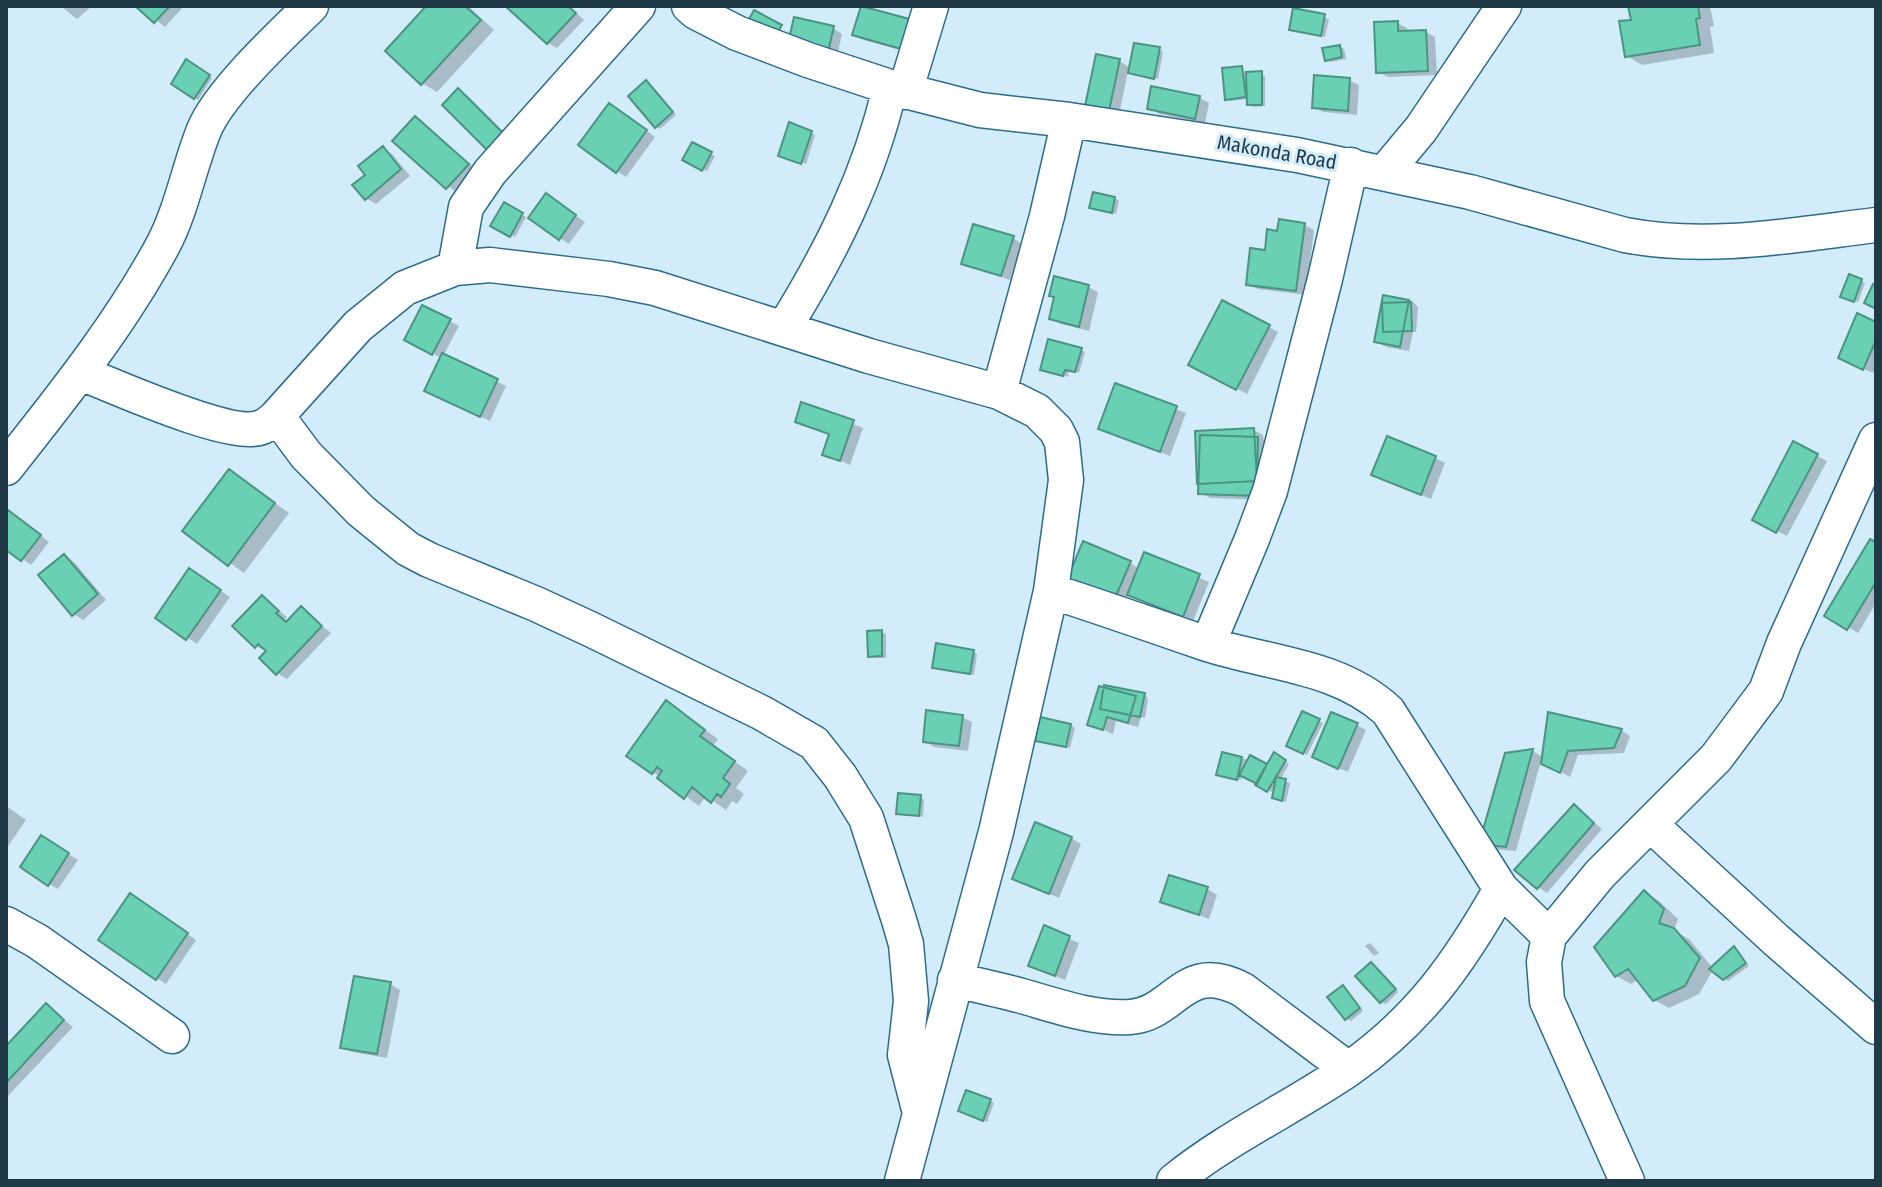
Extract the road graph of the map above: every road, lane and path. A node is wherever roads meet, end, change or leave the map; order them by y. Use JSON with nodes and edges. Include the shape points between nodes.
{"nodes":[{"id":1,"x":311,"y":6,"type":"edge"},
{"id":2,"x":638,"y":6,"type":"edge"},
{"id":3,"x":689,"y":6,"type":"edge"},
{"id":4,"x":931,"y":6,"type":"edge"},
{"id":5,"x":1504,"y":6,"type":"edge"},
{"id":6,"x":277,"y":21,"type":"edge"},
{"id":7,"x":897,"y":90,"type":"junction"},
{"id":8,"x":1069,"y":120,"type":"junction"},
{"id":9,"x":1351,"y":165,"type":"junction"},
{"id":10,"x":1385,"y":172,"type":"junction"},
{"id":11,"x":1876,"y":225,"type":"edge"},
{"id":12,"x":455,"y":268,"type":"junction"},
{"id":13,"x":784,"y":328,"type":"junction"},
{"id":14,"x":81,"y":373,"type":"junction"},
{"id":15,"x":999,"y":392,"type":"junction"},
{"id":16,"x":277,"y":416,"type":"junction"},
{"id":17,"x":1876,"y":440,"type":"edge"},
{"id":18,"x":6,"y":468,"type":"edge"},
{"id":19,"x":1051,"y":591,"type":"junction"},
{"id":20,"x":1208,"y":644,"type":"junction"},
{"id":21,"x":1650,"y":824,"type":"junction"},
{"id":22,"x":1501,"y":889,"type":"junction"},
{"id":23,"x":6,"y":924,"type":"edge"},
{"id":24,"x":1549,"y":936,"type":"junction"},
{"id":25,"x":955,"y":980,"type":"junction"},
{"id":26,"x":1876,"y":1027,"type":"edge"},
{"id":27,"x":172,"y":1036,"type":"dead end"},
{"id":28,"x":1348,"y":1069,"type":"junction"},
{"id":29,"x":920,"y":1113,"type":"junction"},
{"id":30,"x":902,"y":1181,"type":"edge"},
{"id":31,"x":1174,"y":1181,"type":"edge"},
{"id":32,"x":1627,"y":1181,"type":"edge"}],
"edges":[{"from":1,"to":6,"type":"street"},
{"from":2,"to":12,"type":"street","via":[[490,172],[466,207]]},
{"from":3,"to":7,"type":"street","name":"Makonda Road","via":[[737,33]]},
{"from":4,"to":7,"type":"street"},
{"from":5,"to":10,"type":"street","via":[[1421,129]]},
{"from":6,"to":14,"type":"street","via":[[205,128],[165,242]]},
{"from":7,"to":8,"type":"street","name":"Makonda Road","via":[[980,110]]},
{"from":7,"to":13,"type":"street","via":[[838,236]]},
{"from":8,"to":9,"type":"street","name":"Makonda Road"},
{"from":8,"to":15,"type":"street"},
{"from":9,"to":10,"type":"street","name":"Makonda Road"},
{"from":9,"to":20,"type":"street","via":[[1270,491]]},
{"from":10,"to":11,"type":"street","name":"Makonda Road","via":[[1662,242],[1720,242]]},
{"from":12,"to":13,"type":"street","via":[[490,265],[609,279]]},
{"from":12,"to":16,"type":"street","via":[[405,288],[358,326]]},
{"from":13,"to":15,"type":"street"},
{"from":14,"to":16,"type":"street","via":[[235,429],[261,428]]},
{"from":14,"to":18,"type":"street"},
{"from":15,"to":19,"type":"street","via":[[1046,418],[1062,442],[1066,480]]},
{"from":16,"to":29,"type":"street","via":[[306,455],[361,511],[408,549],[590,629],[814,743],[866,818],[906,944],[911,1001],[905,1055]]},
{"from":17,"to":21,"type":"street","via":[[1766,691],[1716,758]]},
{"from":19,"to":20,"type":"street"},
{"from":19,"to":25,"type":"street","via":[[996,832]]},
{"from":20,"to":22,"type":"street","via":[[1340,679],[1368,693],[1388,711]]},
{"from":21,"to":24,"type":"street"},
{"from":21,"to":26,"type":"street"},
{"from":22,"to":24,"type":"street"},
{"from":22,"to":28,"type":"street","via":[[1440,987]]},
{"from":23,"to":27,"type":"street"},
{"from":24,"to":32,"type":"street","via":[[1544,962],[1547,1001]]},
{"from":25,"to":28,"type":"street","via":[[1077,1013],[1130,1017],[1153,1010],[1182,988],[1224,982],[1243,990]]},
{"from":25,"to":29,"type":"street"},
{"from":28,"to":31,"type":"street"},
{"from":29,"to":30,"type":"street"}]}
